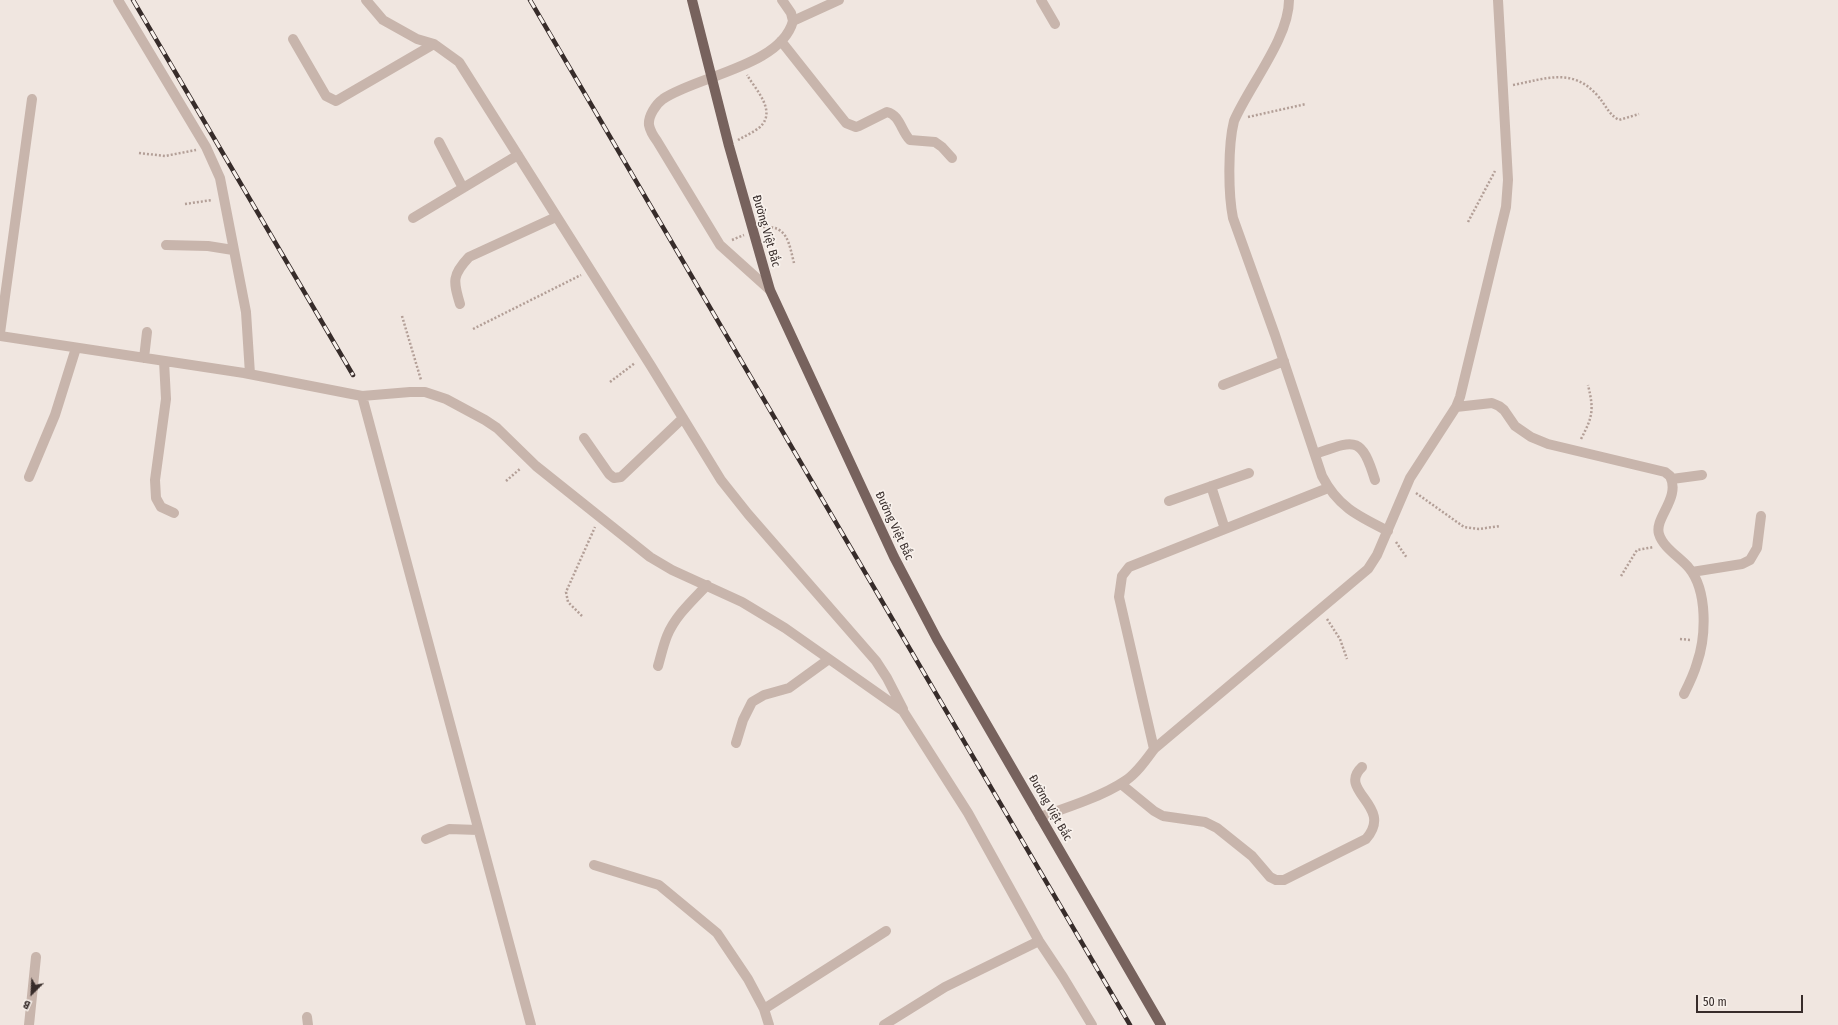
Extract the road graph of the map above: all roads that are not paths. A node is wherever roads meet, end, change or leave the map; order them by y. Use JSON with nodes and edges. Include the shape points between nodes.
{"nodes":[{"id":1,"x":118,"y":0,"type":"edge"},
{"id":2,"x":366,"y":0,"type":"edge"},
{"id":3,"x":692,"y":0,"type":"edge"},
{"id":4,"x":782,"y":0,"type":"edge"},
{"id":5,"x":839,"y":0,"type":"edge"},
{"id":6,"x":1041,"y":0,"type":"edge"},
{"id":7,"x":1289,"y":0,"type":"edge"},
{"id":8,"x":1498,"y":0,"type":"edge"},
{"id":9,"x":793,"y":21,"type":"junction"},
{"id":10,"x":1055,"y":24,"type":"dead end"},
{"id":11,"x":293,"y":39,"type":"dead end"},
{"id":12,"x":781,"y":41,"type":"junction"},
{"id":13,"x":434,"y":44,"type":"junction"},
{"id":14,"x":713,"y":77,"type":"junction"},
{"id":15,"x":32,"y":99,"type":"dead end"},
{"id":16,"x":439,"y":142,"type":"dead end"},
{"id":17,"x":518,"y":154,"type":"junction"},
{"id":18,"x":952,"y":158,"type":"dead end"},
{"id":19,"x":463,"y":188,"type":"junction"},
{"id":20,"x":556,"y":217,"type":"junction"},
{"id":21,"x":413,"y":218,"type":"dead end"},
{"id":22,"x":166,"y":245,"type":"dead end"},
{"id":23,"x":233,"y":250,"type":"junction"},
{"id":24,"x":770,"y":290,"type":"junction"},
{"id":25,"x":460,"y":304,"type":"dead end"},
{"id":26,"x":147,"y":332,"type":"dead end"},
{"id":27,"x":0,"y":334,"type":"edge"},
{"id":28,"x":76,"y":348,"type":"junction"},
{"id":29,"x":144,"y":358,"type":"junction"},
{"id":30,"x":164,"y":361,"type":"junction"},
{"id":31,"x":1284,"y":361,"type":"junction"},
{"id":32,"x":250,"y":374,"type":"junction"},
{"id":33,"x":1223,"y":385,"type":"dead end"},
{"id":34,"x":362,"y":396,"type":"junction"},
{"id":35,"x":1456,"y":407,"type":"junction"},
{"id":36,"x":683,"y":418,"type":"junction"},
{"id":37,"x":584,"y":438,"type":"dead end"},
{"id":38,"x":1315,"y":454,"type":"junction"},
{"id":39,"x":1249,"y":473,"type":"dead end"},
{"id":40,"x":1702,"y":475,"type":"dead end"},
{"id":41,"x":28,"y":477,"type":"dead end"},
{"id":42,"x":1672,"y":479,"type":"junction"},
{"id":43,"x":1375,"y":480,"type":"dead end"},
{"id":44,"x":1211,"y":486,"type":"junction"},
{"id":45,"x":1328,"y":488,"type":"junction"},
{"id":46,"x":1169,"y":501,"type":"dead end"},
{"id":47,"x":174,"y":513,"type":"dead end"},
{"id":48,"x":1761,"y":516,"type":"dead end"},
{"id":49,"x":1225,"y":529,"type":"junction"},
{"id":50,"x":1388,"y":531,"type":"junction"},
{"id":51,"x":1692,"y":572,"type":"junction"},
{"id":52,"x":707,"y":585,"type":"junction"},
{"id":53,"x":829,"y":659,"type":"junction"},
{"id":54,"x":658,"y":666,"type":"dead end"},
{"id":55,"x":1684,"y":694,"type":"dead end"},
{"id":56,"x":904,"y":711,"type":"junction"},
{"id":57,"x":736,"y":743,"type":"dead end"},
{"id":58,"x":1154,"y":749,"type":"junction"},
{"id":59,"x":1362,"y":767,"type":"dead end"},
{"id":60,"x":1121,"y":784,"type":"junction"},
{"id":61,"x":1040,"y":817,"type":"junction"},
{"id":62,"x":478,"y":830,"type":"junction"},
{"id":63,"x":426,"y":839,"type":"dead end"},
{"id":64,"x":594,"y":865,"type":"dead end"},
{"id":65,"x":886,"y":931,"type":"dead end"},
{"id":66,"x":1039,"y":941,"type":"junction"},
{"id":67,"x":36,"y":956,"type":"dead end"},
{"id":68,"x":764,"y":1009,"type":"junction"},
{"id":69,"x":29,"y":1025,"type":"edge"},
{"id":70,"x":531,"y":1025,"type":"edge"},
{"id":71,"x":769,"y":1025,"type":"edge"},
{"id":72,"x":884,"y":1025,"type":"edge"},
{"id":73,"x":1092,"y":1025,"type":"edge"},
{"id":74,"x":1161,"y":1025,"type":"edge"}],
"edges":[{"from":1,"to":23,"type":"street","via":[[206,147],[220,178]]},
{"from":2,"to":13,"type":"street","via":[[383,20],[417,39]]},
{"from":3,"to":14,"type":"main road","name":"Đường Việt Bắc"},
{"from":4,"to":9,"type":"street"},
{"from":5,"to":9,"type":"street"},
{"from":6,"to":10,"type":"street"},
{"from":7,"to":31,"type":"street","via":[[1280,34],[1234,121],[1231,135],[1230,205]]},
{"from":8,"to":35,"type":"street","via":[[1508,180],[1506,207]]},
{"from":9,"to":12,"type":"street","via":[[788,34]]},
{"from":11,"to":13,"type":"street","via":[[326,96],[336,101]]},
{"from":12,"to":14,"type":"street","via":[[759,58]]},
{"from":12,"to":18,"type":"street","via":[[846,123],[856,127],[887,112],[892,113],[910,140],[935,142]]},
{"from":13,"to":17,"type":"street","via":[[459,62]]},
{"from":14,"to":24,"type":"main road","name":"Đường Việt Bắc","via":[[729,146]]},
{"from":14,"to":24,"type":"street","via":[[661,100],[650,116],[649,125],[720,245]]},
{"from":15,"to":27,"type":"street"},
{"from":16,"to":19,"type":"street"},
{"from":17,"to":19,"type":"street"},
{"from":17,"to":20,"type":"street"},
{"from":19,"to":21,"type":"street"},
{"from":20,"to":25,"type":"street","via":[[469,257],[458,269],[455,278]]},
{"from":20,"to":36,"type":"street"},
{"from":22,"to":23,"type":"street","via":[[208,246]]},
{"from":23,"to":32,"type":"street","via":[[246,312]]},
{"from":24,"to":61,"type":"main road","name":"Đường Việt Bắc","via":[[894,557],[937,639]]},
{"from":26,"to":29,"type":"street"},
{"from":27,"to":28,"type":"street"},
{"from":28,"to":29,"type":"street"},
{"from":28,"to":41,"type":"street","via":[[55,415]]},
{"from":29,"to":30,"type":"street"},
{"from":30,"to":32,"type":"street"},
{"from":30,"to":47,"type":"street","via":[[166,399],[155,480],[156,498],[161,507]]},
{"from":31,"to":33,"type":"street"},
{"from":31,"to":38,"type":"street"},
{"from":32,"to":34,"type":"street"},
{"from":34,"to":52,"type":"street","via":[[425,392],[446,399],[485,420],[497,428],[530,461],[650,557]]},
{"from":34,"to":62,"type":"street"},
{"from":35,"to":42,"type":"street","via":[[1492,403],[1504,410],[1515,426],[1531,437],[1548,444],[1665,472]]},
{"from":35,"to":50,"type":"street","via":[[1419,463]]},
{"from":36,"to":37,"type":"street","via":[[621,478],[614,478],[609,474]]},
{"from":36,"to":56,"type":"street","via":[[721,480],[748,514],[876,661]]},
{"from":38,"to":43,"type":"street","via":[[1347,443],[1355,445],[1368,458]]},
{"from":38,"to":45,"type":"street"},
{"from":39,"to":44,"type":"street"},
{"from":40,"to":42,"type":"street"},
{"from":42,"to":51,"type":"street","via":[[1670,503],[1658,528],[1659,534]]},
{"from":44,"to":46,"type":"street"},
{"from":44,"to":49,"type":"street"},
{"from":45,"to":49,"type":"street"},
{"from":45,"to":50,"type":"street","via":[[1339,502],[1353,513]]},
{"from":48,"to":51,"type":"street","via":[[1757,548],[1750,560],[1742,564]]},
{"from":49,"to":58,"type":"street","via":[[1129,568],[1122,576],[1119,597]]},
{"from":50,"to":58,"type":"street","via":[[1378,555],[1368,569]]},
{"from":51,"to":55,"type":"street","via":[[1701,597],[1704,632],[1698,662]]},
{"from":52,"to":53,"type":"street","via":[[742,602],[785,628]]},
{"from":52,"to":54,"type":"street","via":[[671,627]]},
{"from":53,"to":56,"type":"street"},
{"from":53,"to":57,"type":"street","via":[[789,688],[764,695],[752,702]]},
{"from":56,"to":66,"type":"street","via":[[968,813]]},
{"from":58,"to":60,"type":"street","via":[[1136,772]]},
{"from":59,"to":60,"type":"street","via":[[1355,777],[1355,785],[1374,813],[1375,822],[1371,833],[1366,839],[1284,880],[1270,877],[1252,856],[1217,828],[1205,822],[1163,816]]},
{"from":60,"to":61,"type":"street"},
{"from":61,"to":74,"type":"main road","name":"Đường Việt Bắc"},
{"from":62,"to":63,"type":"street","via":[[449,829]]},
{"from":62,"to":70,"type":"street"},
{"from":64,"to":68,"type":"street","via":[[659,885],[717,933],[748,979]]},
{"from":65,"to":68,"type":"street"},
{"from":66,"to":72,"type":"street","via":[[945,987]]},
{"from":66,"to":73,"type":"street"},
{"from":67,"to":69,"type":"street"},
{"from":68,"to":71,"type":"street"}]}
